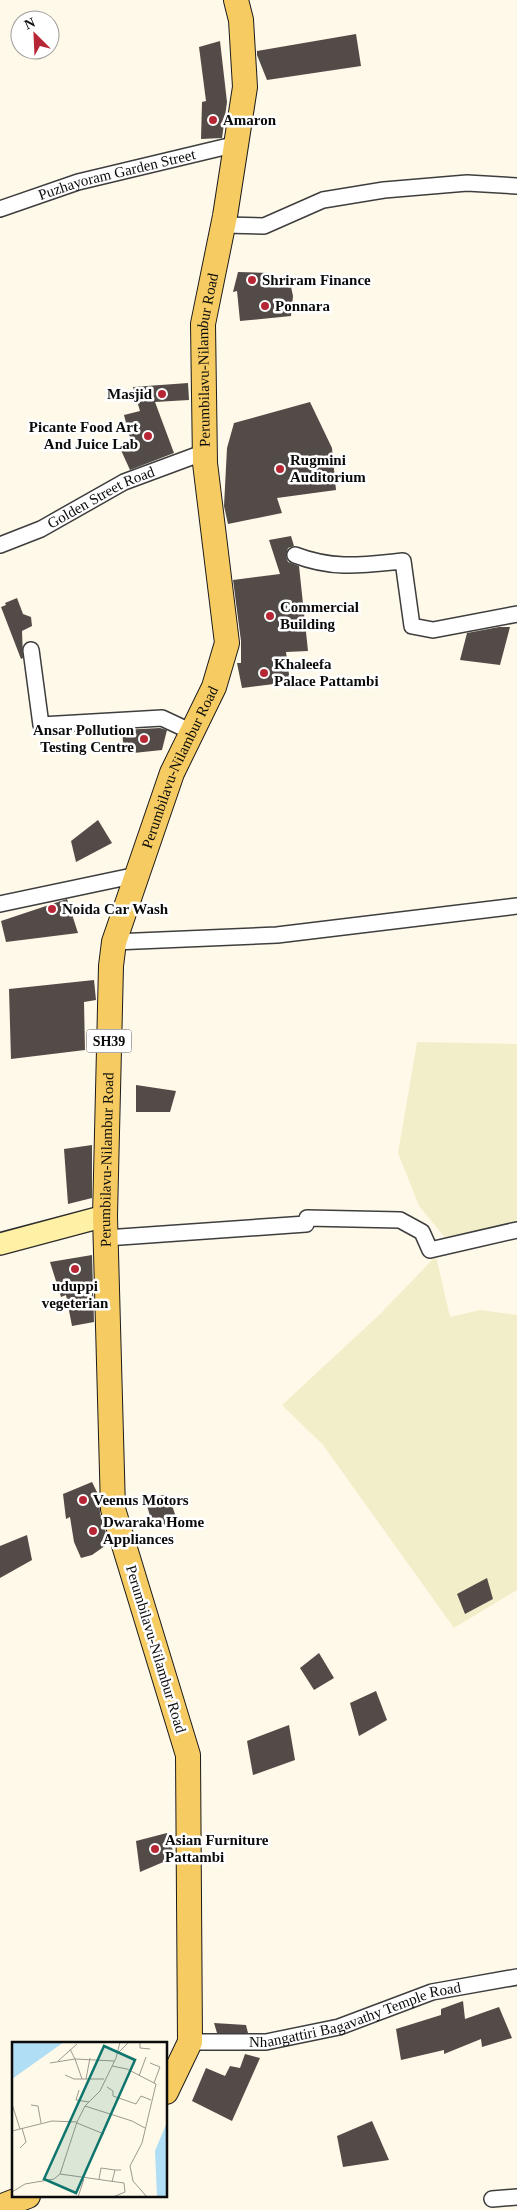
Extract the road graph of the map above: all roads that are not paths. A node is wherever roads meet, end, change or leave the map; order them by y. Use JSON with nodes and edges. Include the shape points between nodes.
{"nodes":[{"id":1,"x":242,"y":7,"type":"edge"},
{"id":2,"x":237,"y":144,"type":"junction"},
{"id":3,"x":517,"y":186,"type":"edge"},
{"id":4,"x":0,"y":209,"type":"edge"},
{"id":5,"x":224,"y":225,"type":"junction"},
{"id":6,"x":205,"y":452,"type":"junction"},
{"id":7,"x":0,"y":545,"type":"edge"},
{"id":8,"x":295,"y":555,"type":"dead end"},
{"id":9,"x":517,"y":614,"type":"edge"},
{"id":10,"x":31,"y":650,"type":"dead end"},
{"id":11,"x":192,"y":732,"type":"junction"},
{"id":12,"x":137,"y":875,"type":"junction"},
{"id":13,"x":0,"y":904,"type":"edge"},
{"id":14,"x":517,"y":906,"type":"edge"},
{"id":15,"x":114,"y":942,"type":"junction"},
{"id":16,"x":106,"y":1227,"type":"junction"},
{"id":17,"x":517,"y":1230,"type":"edge"},
{"id":18,"x":0,"y":1244,"type":"edge"},
{"id":19,"x":517,"y":1977,"type":"edge"},
{"id":20,"x":190,"y":2042,"type":"junction"},
{"id":21,"x":168,"y":2088,"type":"edge"},
{"id":22,"x":517,"y":2197,"type":"edge"},
{"id":23,"x":23,"y":2198,"type":"edge"},
{"id":24,"x":492,"y":2199,"type":"dead end"},
{"id":25,"x":0,"y":2207,"type":"edge"}],
"edges":[{"from":1,"to":2,"type":"main road","name":"Perumbilavu-Nilambur Road","number":"SH39","via":[[245,87]]},
{"from":2,"to":4,"type":"street","name":"Puzhayoram Garden Street","via":[[78,182]]},
{"from":2,"to":5,"type":"main road","name":"Perumbilavu-Nilambur Road","number":"SH39"},
{"from":3,"to":5,"type":"street","via":[[467,183],[384,190],[323,200],[264,226]]},
{"from":5,"to":6,"type":"main road","name":"Perumbilavu-Nilambur Road","number":"SH39","via":[[203,324]]},
{"from":6,"to":7,"type":"street","name":"Golden Street Road","via":[[124,482],[41,529]]},
{"from":6,"to":11,"type":"main road","name":"Perumbilavu-Nilambur Road","number":"SH39","via":[[227,643],[214,687]]},
{"from":8,"to":9,"type":"street","via":[[315,562],[352,566],[403,561],[412,626],[433,630]]},
{"from":10,"to":11,"type":"street","via":[[41,725],[162,718]]},
{"from":11,"to":12,"type":"main road","name":"Perumbilavu-Nilambur Road","number":"SH39","via":[[172,773]]},
{"from":12,"to":13,"type":"street"},
{"from":12,"to":15,"type":"main road","name":"Perumbilavu-Nilambur Road","number":"SH39"},
{"from":14,"to":15,"type":"street","via":[[277,935]]},
{"from":15,"to":16,"type":"main road","name":"Perumbilavu-Nilambur Road","number":"SH39"},
{"from":16,"to":17,"type":"street","via":[[306,1224],[306,1218],[400,1220],[422,1232],[430,1250]]},
{"from":16,"to":18,"type":"main road"},
{"from":16,"to":20,"type":"main road","name":"Perumbilavu-Nilambur Road","number":"SH39","via":[[113,1509],[188,1755]]},
{"from":19,"to":20,"type":"street","name":"Nhangattiri Bagavathy Temple Road","via":[[432,1992],[340,2027],[266,2042]]},
{"from":20,"to":21,"type":"main road","name":"Perumbilavu-Nilambur Road","number":"SH39"},
{"from":22,"to":24,"type":"street"},
{"from":23,"to":25,"type":"main road"}]}
